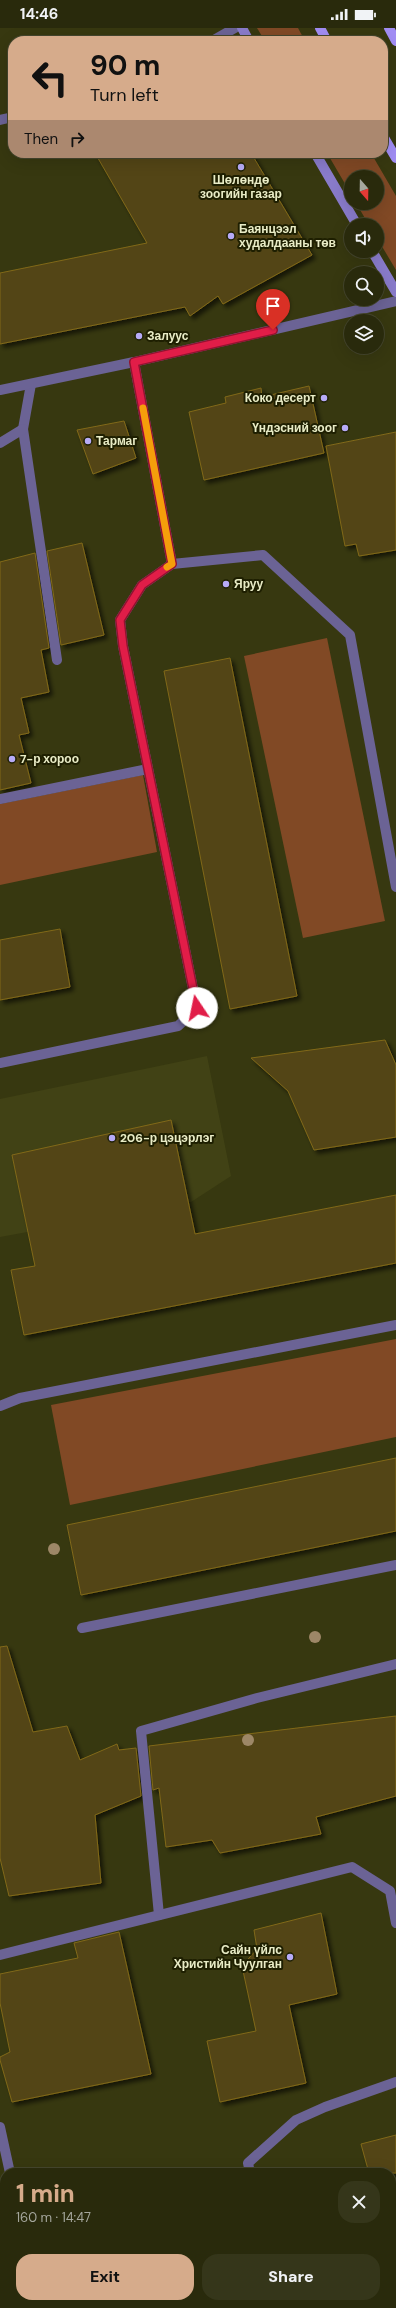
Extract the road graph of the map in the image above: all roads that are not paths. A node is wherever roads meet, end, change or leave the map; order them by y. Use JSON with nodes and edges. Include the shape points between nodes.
{"nodes":[{"id":1,"x":235,"y":28,"type":"edge"},
{"id":2,"x":389,"y":28,"type":"edge"},
{"id":3,"x":221,"y":36,"type":"edge"},
{"id":4,"x":396,"y":41,"type":"edge"},
{"id":5,"x":388,"y":144,"type":"edge"},
{"id":6,"x":318,"y":158,"type":"edge"},
{"id":7,"x":396,"y":158,"type":"edge"},
{"id":8,"x":353,"y":218,"type":"edge"},
{"id":9,"x":376,"y":258,"type":"edge"},
{"id":10,"x":396,"y":292,"type":"edge"},
{"id":11,"x":396,"y":301,"type":"edge"},
{"id":12,"x":134,"y":362,"type":"junction"},
{"id":13,"x":31,"y":384,"type":"junction"},
{"id":14,"x":0,"y":390,"type":"edge"},
{"id":15,"x":23,"y":429,"type":"junction"},
{"id":16,"x":0,"y":443,"type":"edge"},
{"id":17,"x":172,"y":564,"type":"junction"},
{"id":18,"x":57,"y":660,"type":"dead end"},
{"id":19,"x":148,"y":769,"type":"junction"},
{"id":20,"x":0,"y":799,"type":"edge"},
{"id":21,"x":396,"y":887,"type":"edge"},
{"id":22,"x":0,"y":1062,"type":"edge"},
{"id":23,"x":396,"y":1325,"type":"edge"},
{"id":24,"x":0,"y":1406,"type":"edge"},
{"id":25,"x":396,"y":1565,"type":"edge"},
{"id":26,"x":82,"y":1628,"type":"dead end"},
{"id":27,"x":396,"y":1664,"type":"edge"},
{"id":28,"x":159,"y":1915,"type":"junction"},
{"id":29,"x":396,"y":1924,"type":"edge"},
{"id":30,"x":0,"y":1955,"type":"edge"},
{"id":31,"x":396,"y":2082,"type":"edge"},
{"id":32,"x":0,"y":2127,"type":"edge"},
{"id":33,"x":9,"y":2168,"type":"edge"},
{"id":34,"x":249,"y":2168,"type":"edge"}],
"edges":[{"from":1,"to":3,"type":"street"},
{"from":2,"to":4,"type":"main road"},
{"from":5,"to":7,"type":"main road"},
{"from":6,"to":8,"type":"street"},
{"from":9,"to":10,"type":"street"},
{"from":11,"to":12,"type":"street"},
{"from":12,"to":13,"type":"street"},
{"from":12,"to":17,"type":"street"},
{"from":13,"to":14,"type":"street"},
{"from":13,"to":15,"type":"street"},
{"from":15,"to":16,"type":"street"},
{"from":15,"to":18,"type":"street"},
{"from":17,"to":19,"type":"street","via":[[142,585],[120,620]]},
{"from":17,"to":21,"type":"street","via":[[263,555],[350,636]]},
{"from":19,"to":20,"type":"street"},
{"from":19,"to":22,"type":"street","via":[[197,1008],[178,1026]]},
{"from":23,"to":24,"type":"street","via":[[20,1398]]},
{"from":25,"to":26,"type":"street"},
{"from":27,"to":28,"type":"street","via":[[257,1698],[141,1731]]},
{"from":28,"to":29,"type":"street","via":[[352,1867],[390,1891]]},
{"from":28,"to":30,"type":"street"},
{"from":31,"to":34,"type":"street","via":[[325,2106],[296,2120],[248,2163]]},
{"from":32,"to":33,"type":"street"}]}
